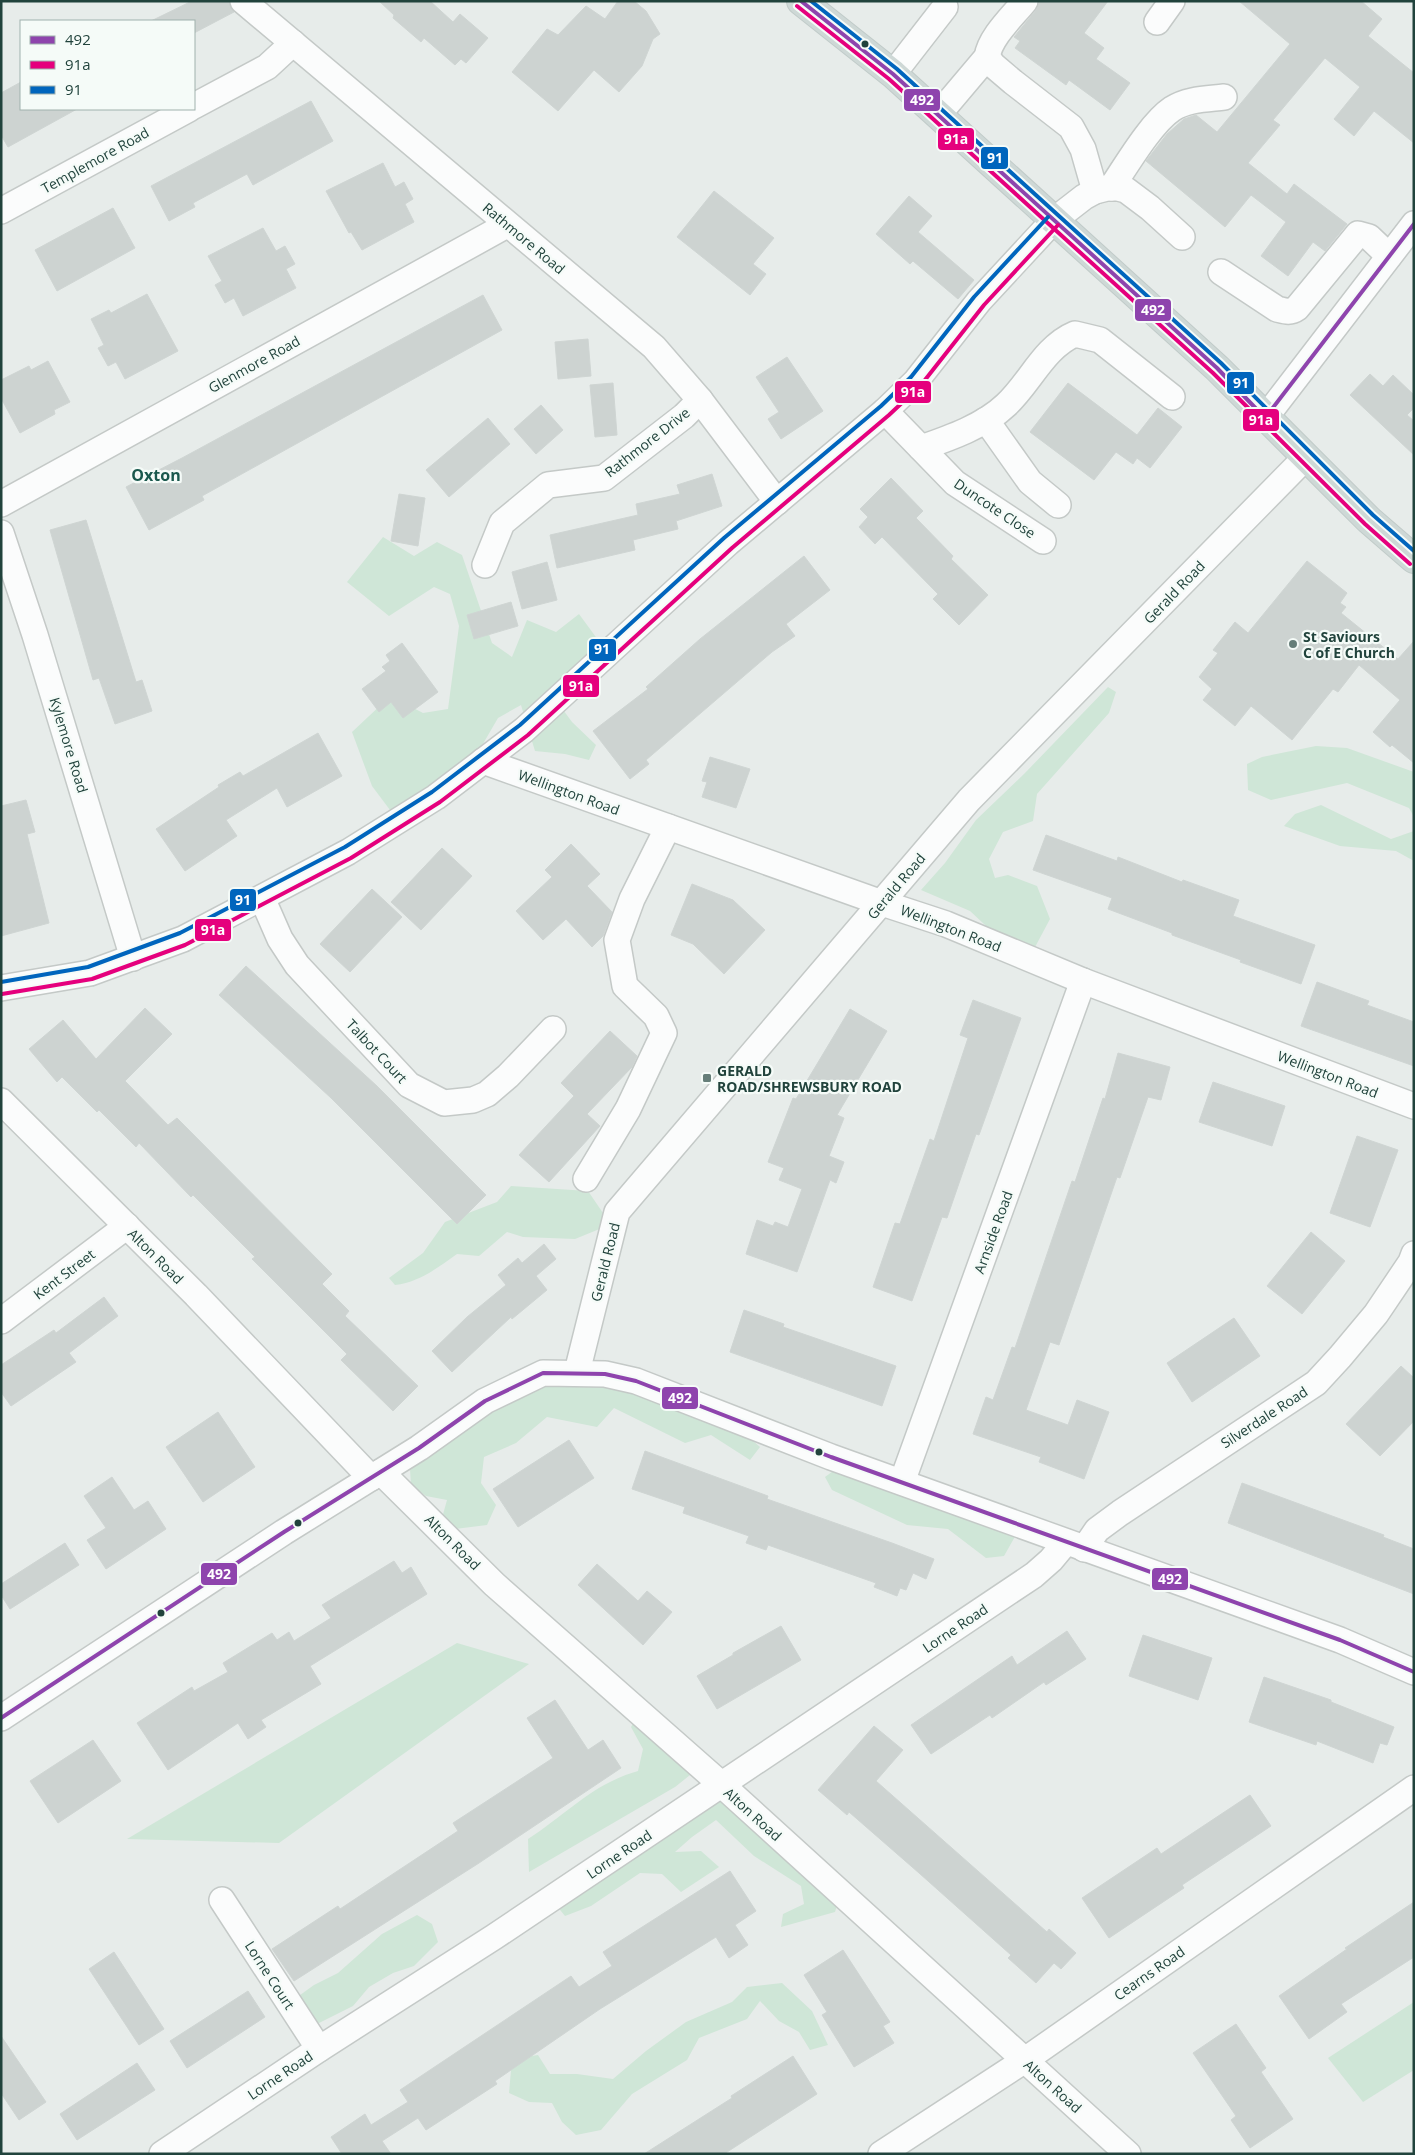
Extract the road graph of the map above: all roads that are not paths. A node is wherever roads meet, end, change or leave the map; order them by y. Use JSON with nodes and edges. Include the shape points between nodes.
{"nodes":[{"id":1,"x":243,"y":1,"type":"edge"},
{"id":2,"x":801,"y":1,"type":"edge"},
{"id":3,"x":1025,"y":1,"type":"edge"},
{"id":4,"x":1172,"y":1,"type":"edge"},
{"id":5,"x":946,"y":7,"type":"dead end"},
{"id":6,"x":1157,"y":22,"type":"dead end"},
{"id":7,"x":293,"y":43,"type":"junction"},
{"id":8,"x":987,"y":57,"type":"junction"},
{"id":9,"x":893,"y":74,"type":"junction"},
{"id":10,"x":1224,"y":97,"type":"dead end"},
{"id":11,"x":195,"y":105,"type":"edge"},
{"id":12,"x":186,"y":110,"type":"edge"},
{"id":13,"x":938,"y":115,"type":"junction"},
{"id":14,"x":1103,"y":189,"type":"junction"},
{"id":15,"x":1,"y":211,"type":"edge"},
{"id":16,"x":1054,"y":221,"type":"junction"},
{"id":17,"x":507,"y":224,"type":"junction"},
{"id":18,"x":1414,"y":224,"type":"edge"},
{"id":19,"x":1182,"y":237,"type":"dead end"},
{"id":20,"x":1389,"y":256,"type":"junction"},
{"id":21,"x":1221,"y":272,"type":"dead end"},
{"id":22,"x":1172,"y":397,"type":"dead end"},
{"id":23,"x":700,"y":400,"type":"junction"},
{"id":24,"x":885,"y":411,"type":"junction"},
{"id":25,"x":1265,"y":418,"type":"junction"},
{"id":26,"x":986,"y":420,"type":"junction"},
{"id":27,"x":921,"y":448,"type":"junction"},
{"id":28,"x":1306,"y":457,"type":"junction"},
{"id":29,"x":777,"y":502,"type":"junction"},
{"id":30,"x":1,"y":504,"type":"edge"},
{"id":31,"x":1058,"y":505,"type":"dead end"},
{"id":32,"x":1,"y":533,"type":"edge"},
{"id":33,"x":1043,"y":541,"type":"dead end"},
{"id":34,"x":1414,"y":559,"type":"edge"},
{"id":35,"x":485,"y":565,"type":"dead end"},
{"id":36,"x":483,"y":761,"type":"junction"},
{"id":37,"x":668,"y":827,"type":"junction"},
{"id":38,"x":262,"y":898,"type":"junction"},
{"id":39,"x":882,"y":903,"type":"junction"},
{"id":40,"x":133,"y":958,"type":"junction"},
{"id":41,"x":1083,"y":981,"type":"junction"},
{"id":42,"x":1,"y":988,"type":"edge"},
{"id":43,"x":553,"y":1029,"type":"dead end"},
{"id":44,"x":1,"y":1101,"type":"edge"},
{"id":45,"x":1414,"y":1106,"type":"edge"},
{"id":46,"x":586,"y":1179,"type":"dead end"},
{"id":47,"x":127,"y":1226,"type":"junction"},
{"id":48,"x":1414,"y":1254,"type":"edge"},
{"id":49,"x":1,"y":1321,"type":"edge"},
{"id":50,"x":577,"y":1372,"type":"junction"},
{"id":51,"x":376,"y":1475,"type":"junction"},
{"id":52,"x":902,"y":1482,"type":"junction"},
{"id":53,"x":1075,"y":1546,"type":"junction"},
{"id":54,"x":1414,"y":1672,"type":"edge"},
{"id":55,"x":1,"y":1718,"type":"edge"},
{"id":56,"x":722,"y":1785,"type":"junction"},
{"id":57,"x":1414,"y":1788,"type":"edge"},
{"id":58,"x":222,"y":1900,"type":"dead end"},
{"id":59,"x":319,"y":2049,"type":"junction"},
{"id":60,"x":1025,"y":2060,"type":"junction"},
{"id":61,"x":162,"y":2154,"type":"edge"},
{"id":62,"x":881,"y":2154,"type":"edge"},
{"id":63,"x":1128,"y":2154,"type":"edge"}],
"edges":[{"from":1,"to":7,"type":"street","name":"Rathmore Road"},
{"from":2,"to":9,"type":"main road"},
{"from":3,"to":8,"type":"street","via":[[994,40]]},
{"from":4,"to":6,"type":"street"},
{"from":5,"to":9,"type":"street"},
{"from":7,"to":11,"type":"street","via":[[267,67]]},
{"from":7,"to":17,"type":"street","name":"Rathmore Road"},
{"from":8,"to":13,"type":"street"},
{"from":8,"to":14,"type":"street","via":[[999,71],[1071,127]]},
{"from":9,"to":13,"type":"main road"},
{"from":10,"to":14,"type":"street","via":[[1195,100],[1172,109]]},
{"from":12,"to":15,"type":"street","name":"Templemore Road"},
{"from":13,"to":16,"type":"main road"},
{"from":14,"to":16,"type":"street","via":[[1079,200]]},
{"from":14,"to":19,"type":"street","via":[[1126,190]]},
{"from":16,"to":24,"type":"street","via":[[978,301],[916,381]]},
{"from":16,"to":25,"type":"main road","via":[[1217,368]]},
{"from":17,"to":23,"type":"street","name":"Rathmore Road","via":[[654,347]]},
{"from":17,"to":30,"type":"street","name":"Glenmore Road"},
{"from":18,"to":20,"type":"street"},
{"from":20,"to":21,"type":"street","via":[[1369,237],[1358,234],[1298,308],[1286,312]]},
{"from":20,"to":25,"type":"street"},
{"from":22,"to":26,"type":"street","via":[[1100,340],[1075,334],[1058,344],[1005,406]]},
{"from":23,"to":29,"type":"street","name":"Rathmore Road"},
{"from":23,"to":35,"type":"street","name":"Rathmore Drive","via":[[604,478],[548,484],[502,523]]},
{"from":24,"to":27,"type":"street","name":"Duncote Close"},
{"from":24,"to":29,"type":"street"},
{"from":25,"to":28,"type":"main road"},
{"from":26,"to":27,"type":"street"},
{"from":26,"to":31,"type":"street","via":[[1030,482]]},
{"from":27,"to":33,"type":"street","name":"Duncote Close","via":[[955,482]]},
{"from":28,"to":34,"type":"main road","via":[[1369,520]]},
{"from":28,"to":39,"type":"street","name":"Gerald Road","via":[[969,800]]},
{"from":29,"to":36,"type":"street","via":[[524,730]]},
{"from":32,"to":40,"type":"street","name":"Kylemore Road","via":[[36,635]]},
{"from":36,"to":37,"type":"street","name":"Wellington Road"},
{"from":36,"to":38,"type":"street","via":[[436,797],[348,852]]},
{"from":37,"to":39,"type":"street","name":"Wellington Road"},
{"from":37,"to":46,"type":"street","via":[[632,899],[617,940],[625,986],[656,1016],[664,1033],[628,1110]]},
{"from":38,"to":40,"type":"street","via":[[183,939]]},
{"from":38,"to":43,"type":"street","name":"Talbot Court","via":[[280,939],[297,965],[409,1085],[444,1104],[473,1100],[487,1094]]},
{"from":39,"to":41,"type":"street","name":"Wellington Road","via":[[946,924]]},
{"from":39,"to":50,"type":"street","name":"Gerald Road","via":[[618,1212]]},
{"from":40,"to":42,"type":"street","via":[[90,973]]},
{"from":41,"to":45,"type":"street","name":"Wellington Road"},
{"from":41,"to":52,"type":"street","name":"Arnside Road"},
{"from":44,"to":47,"type":"street","name":"Alton Road"},
{"from":47,"to":49,"type":"street","name":"Kent Street"},
{"from":47,"to":51,"type":"street","name":"Alton Road"},
{"from":48,"to":53,"type":"street","name":"Silverdale Road","via":[[1376,1314],[1316,1382]]},
{"from":50,"to":51,"type":"street","via":[[543,1373],[485,1401]]},
{"from":50,"to":52,"type":"street","via":[[636,1381]]},
{"from":51,"to":55,"type":"street"},
{"from":51,"to":56,"type":"street","name":"Alton Road"},
{"from":52,"to":53,"type":"street"},
{"from":53,"to":54,"type":"street","via":[[1340,1640]]},
{"from":53,"to":56,"type":"street","name":"Lorne Road"},
{"from":56,"to":59,"type":"street","name":"Lorne Road"},
{"from":56,"to":60,"type":"street","name":"Alton Road"},
{"from":57,"to":60,"type":"street","name":"Cearns Road"},
{"from":58,"to":59,"type":"street","name":"Lorne Court"},
{"from":59,"to":61,"type":"street","name":"Lorne Road"},
{"from":60,"to":62,"type":"street","name":"Cearns Road"},
{"from":60,"to":63,"type":"street","name":"Alton Road"}]}
